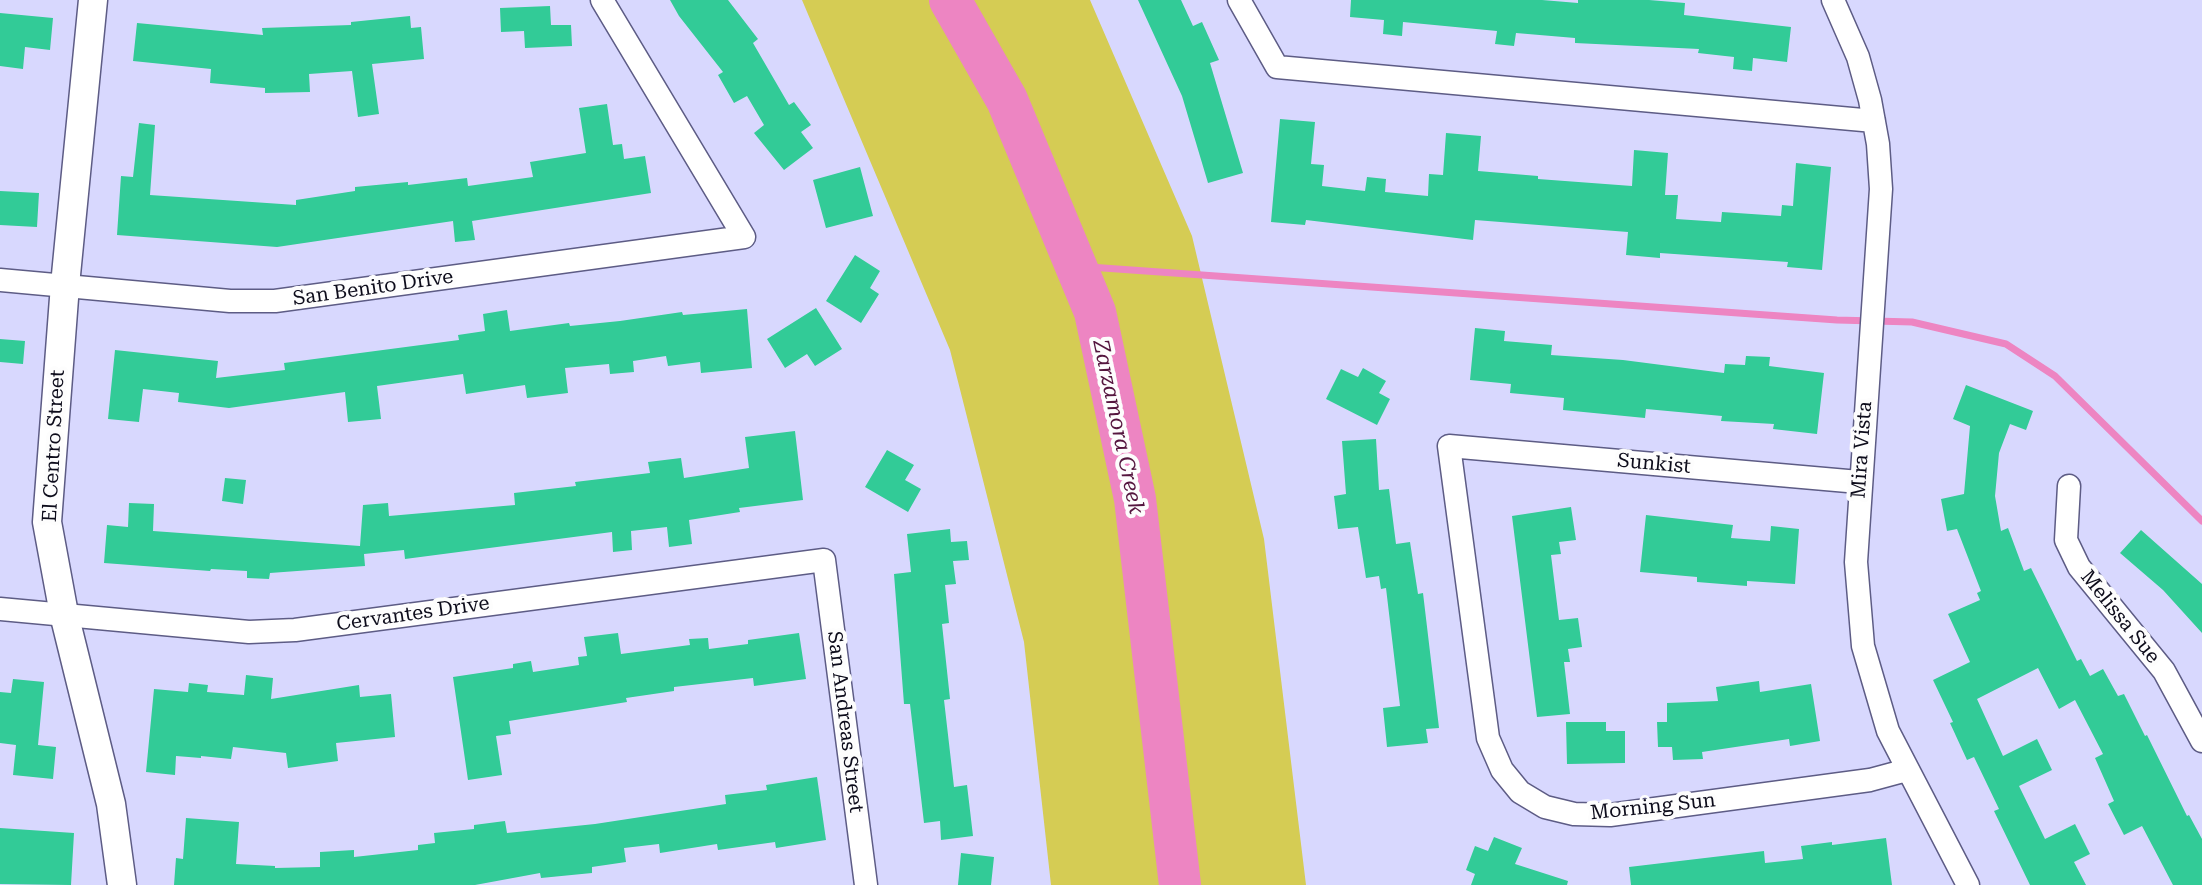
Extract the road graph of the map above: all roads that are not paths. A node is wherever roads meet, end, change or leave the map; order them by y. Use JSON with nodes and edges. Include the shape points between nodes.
{"nodes":[{"id":1,"x":93,"y":0,"type":"edge"},
{"id":2,"x":602,"y":0,"type":"edge"},
{"id":3,"x":1239,"y":0,"type":"edge"},
{"id":4,"x":1833,"y":0,"type":"edge"},
{"id":5,"x":1874,"y":121,"type":"junction"},
{"id":6,"x":0,"y":280,"type":"edge"},
{"id":7,"x":65,"y":285,"type":"junction"},
{"id":8,"x":1449,"y":446,"type":"joint"},
{"id":9,"x":1859,"y":482,"type":"junction"},
{"id":10,"x":2069,"y":486,"type":"dead end"},
{"id":11,"x":824,"y":560,"type":"joint"},
{"id":12,"x":0,"y":609,"type":"edge"},
{"id":13,"x":64,"y":614,"type":"junction"},
{"id":14,"x":2202,"y":741,"type":"edge"},
{"id":15,"x":1907,"y":770,"type":"junction"},
{"id":16,"x":122,"y":885,"type":"edge"},
{"id":17,"x":866,"y":885,"type":"edge"},
{"id":18,"x":1968,"y":885,"type":"edge"}],
"edges":[{"from":1,"to":7,"type":"street","name":"El Centro Street"},
{"from":2,"to":7,"type":"street","name":"San Benito Drive","via":[[744,237],[275,301]]},
{"from":3,"to":5,"type":"street","via":[[1277,67]]},
{"from":4,"to":5,"type":"street","name":"Mira Vista","via":[[1858,57]]},
{"from":5,"to":9,"type":"street","name":"Mira Vista","via":[[1881,189]]},
{"from":6,"to":7,"type":"street","name":"San Benito Drive"},
{"from":7,"to":13,"type":"street","name":"El Centro Street","via":[[47,522]]},
{"from":8,"to":9,"type":"street","name":"Sunkist"},
{"from":8,"to":15,"type":"street","name":"Morning Sun","via":[[1488,738],[1502,770],[1520,792],[1545,807],[1610,815],[1870,780]]},
{"from":9,"to":15,"type":"street","name":"Mira Vista","via":[[1856,562],[1863,646],[1888,731]]},
{"from":10,"to":14,"type":"street","name":"Melissa Sue","via":[[2066,540],[2079,567],[2164,671]]},
{"from":11,"to":13,"type":"street","name":"Cervantes Drive","via":[[295,630],[249,632]]},
{"from":11,"to":17,"type":"street","name":"San Andreas Street"},
{"from":12,"to":13,"type":"street","name":"Cervantes Drive"},
{"from":13,"to":16,"type":"street","name":"El Centro Street","via":[[111,804]]},
{"from":15,"to":18,"type":"street","name":"Mira Vista"}]}
